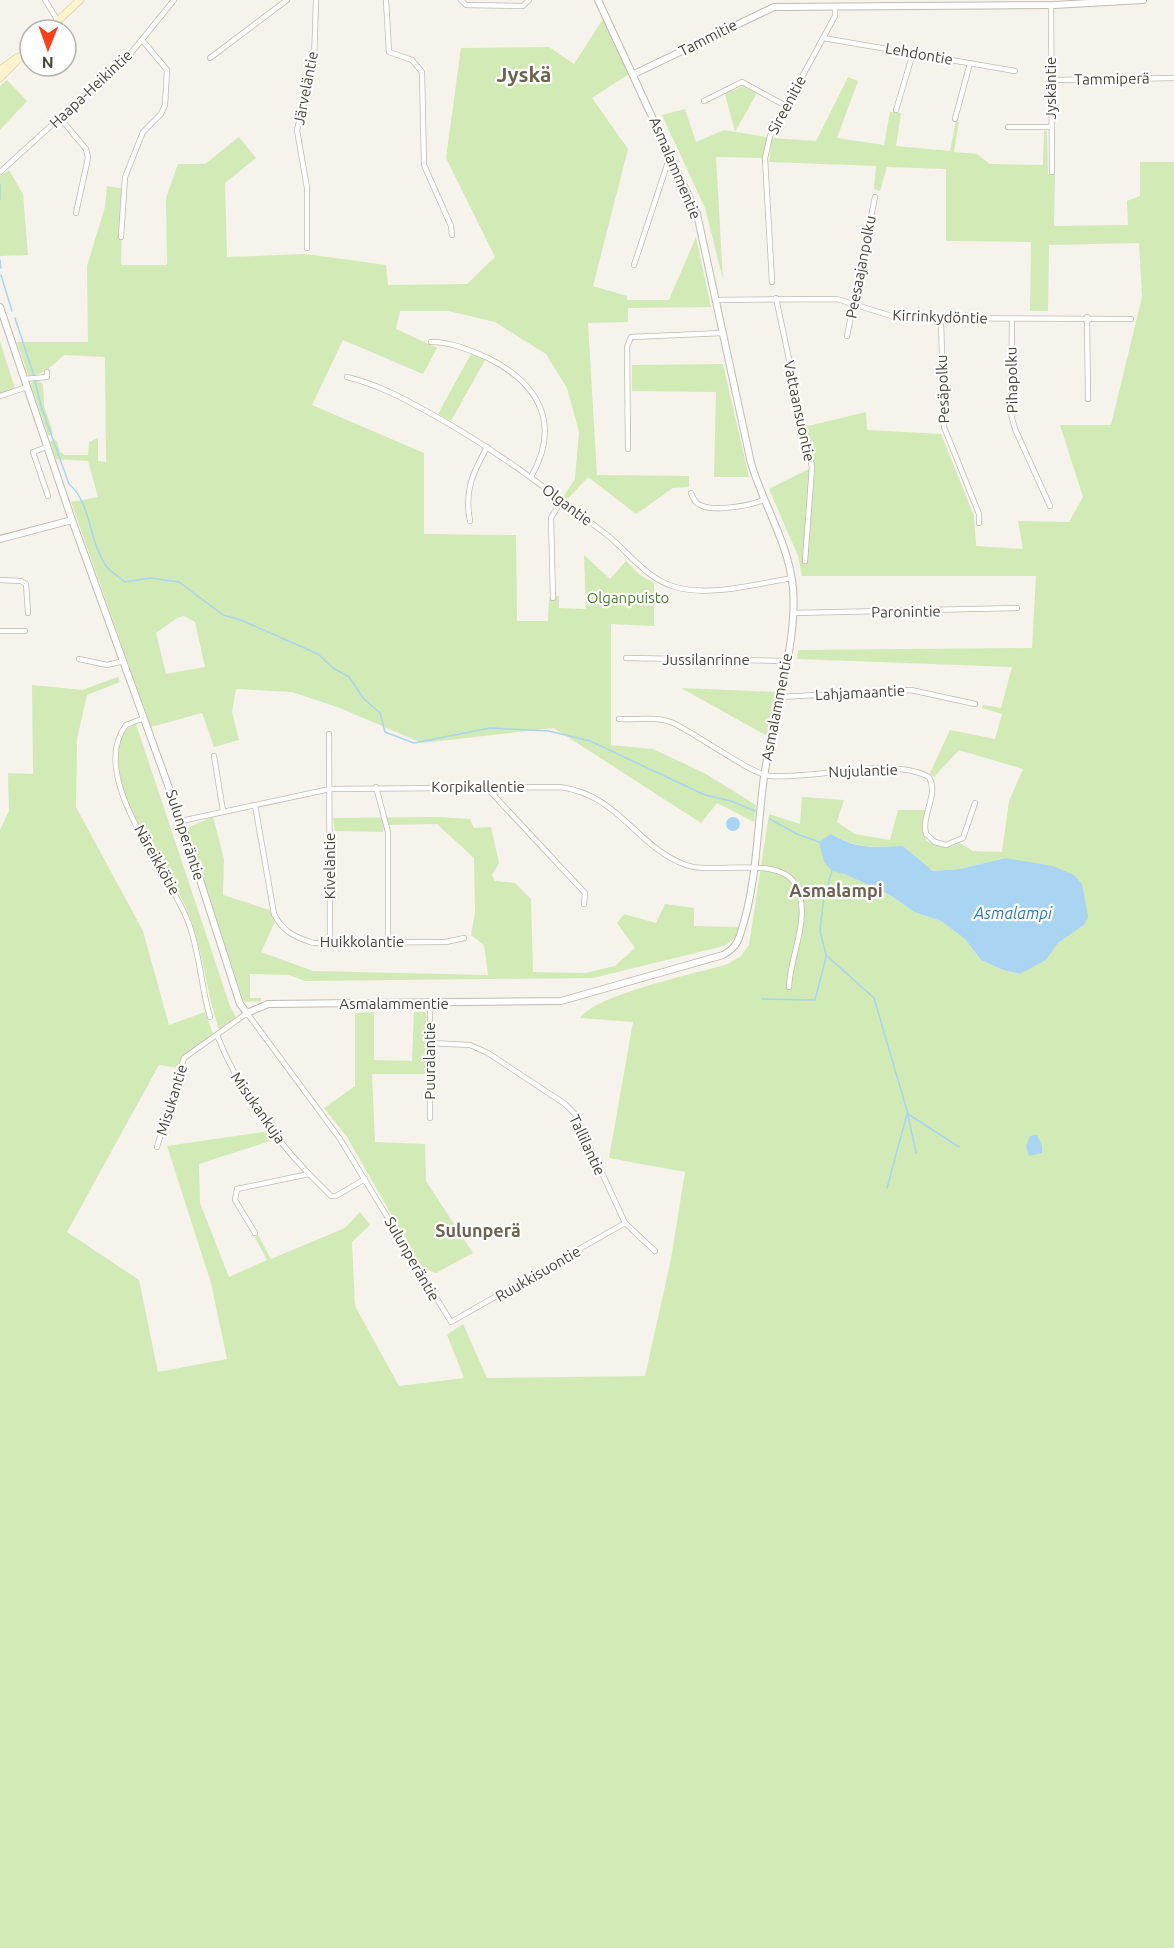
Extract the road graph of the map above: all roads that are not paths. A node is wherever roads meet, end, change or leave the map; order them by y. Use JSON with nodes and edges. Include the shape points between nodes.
{"nodes":[{"id":1,"x":45,"y":0,"type":"edge"},
{"id":2,"x":80,"y":0,"type":"edge"},
{"id":3,"x":174,"y":0,"type":"edge"},
{"id":4,"x":287,"y":0,"type":"edge"},
{"id":5,"x":316,"y":0,"type":"edge"},
{"id":6,"x":386,"y":0,"type":"edge"},
{"id":7,"x":598,"y":0,"type":"edge"},
{"id":8,"x":1143,"y":0,"type":"edge"},
{"id":9,"x":462,"y":2,"type":"edge"},
{"id":10,"x":528,"y":2,"type":"edge"},
{"id":11,"x":924,"y":3,"type":"edge"},
{"id":12,"x":774,"y":4,"type":"edge"},
{"id":13,"x":1051,"y":4,"type":"junction"},
{"id":14,"x":835,"y":7,"type":"junction"},
{"id":15,"x":56,"y":18,"type":"edge"},
{"id":16,"x":61,"y":18,"type":"edge"},
{"id":17,"x":823,"y":38,"type":"junction"},
{"id":18,"x":143,"y":41,"type":"junction"},
{"id":19,"x":913,"y":53,"type":"junction"},
{"id":20,"x":18,"y":57,"type":"joint"},
{"id":21,"x":210,"y":58,"type":"dead end"},
{"id":22,"x":970,"y":63,"type":"junction"},
{"id":23,"x":0,"y":70,"type":"edge"},
{"id":24,"x":1015,"y":71,"type":"dead end"},
{"id":25,"x":634,"y":74,"type":"junction"},
{"id":26,"x":0,"y":78,"type":"edge"},
{"id":27,"x":1174,"y":78,"type":"edge"},
{"id":28,"x":1051,"y":80,"type":"junction"},
{"id":29,"x":704,"y":101,"type":"dead end"},
{"id":30,"x":786,"y":106,"type":"junction"},
{"id":31,"x":896,"y":110,"type":"dead end"},
{"id":32,"x":60,"y":118,"type":"junction"},
{"id":33,"x":955,"y":119,"type":"dead end"},
{"id":34,"x":1008,"y":127,"type":"dead end"},
{"id":35,"x":1051,"y":127,"type":"junction"},
{"id":36,"x":674,"y":162,"type":"junction"},
{"id":37,"x":0,"y":172,"type":"edge"},
{"id":38,"x":1052,"y":172,"type":"dead end"},
{"id":39,"x":875,"y":197,"type":"dead end"},
{"id":40,"x":75,"y":213,"type":"dead end"},
{"id":41,"x":452,"y":235,"type":"dead end"},
{"id":42,"x":121,"y":237,"type":"dead end"},
{"id":43,"x":307,"y":248,"type":"dead end"},
{"id":44,"x":634,"y":265,"type":"dead end"},
{"id":45,"x":772,"y":282,"type":"dead end"},
{"id":46,"x":776,"y":298,"type":"junction"},
{"id":47,"x":716,"y":300,"type":"junction"},
{"id":48,"x":854,"y":302,"type":"junction"},
{"id":49,"x":0,"y":307,"type":"edge"},
{"id":50,"x":1088,"y":317,"type":"junction"},
{"id":51,"x":1012,"y":319,"type":"junction"},
{"id":52,"x":1131,"y":319,"type":"dead end"},
{"id":53,"x":941,"y":320,"type":"junction"},
{"id":54,"x":723,"y":333,"type":"junction"},
{"id":55,"x":847,"y":336,"type":"dead end"},
{"id":56,"x":431,"y":342,"type":"dead end"},
{"id":57,"x":48,"y":372,"type":"dead end"},
{"id":58,"x":347,"y":377,"type":"dead end"},
{"id":59,"x":28,"y":379,"type":"junction"},
{"id":60,"x":27,"y":387,"type":"junction"},
{"id":61,"x":0,"y":396,"type":"edge"},
{"id":62,"x":1088,"y":399,"type":"dead end"},
{"id":63,"x":47,"y":447,"type":"junction"},
{"id":64,"x":487,"y":447,"type":"junction"},
{"id":65,"x":628,"y":449,"type":"dead end"},
{"id":66,"x":531,"y":477,"type":"junction"},
{"id":67,"x":691,"y":493,"type":"dead end"},
{"id":68,"x":48,"y":496,"type":"dead end"},
{"id":69,"x":763,"y":500,"type":"junction"},
{"id":70,"x":561,"y":501,"type":"junction"},
{"id":71,"x":1050,"y":506,"type":"dead end"},
{"id":72,"x":72,"y":520,"type":"junction"},
{"id":73,"x":470,"y":520,"type":"dead end"},
{"id":74,"x":979,"y":523,"type":"dead end"},
{"id":75,"x":0,"y":539,"type":"edge"},
{"id":76,"x":804,"y":561,"type":"dead end"},
{"id":77,"x":792,"y":578,"type":"junction"},
{"id":78,"x":0,"y":580,"type":"edge"},
{"id":79,"x":553,"y":598,"type":"dead end"},
{"id":80,"x":1017,"y":608,"type":"dead end"},
{"id":81,"x":28,"y":613,"type":"dead end"},
{"id":82,"x":794,"y":613,"type":"junction"},
{"id":83,"x":0,"y":631,"type":"edge"},
{"id":84,"x":26,"y":631,"type":"dead end"},
{"id":85,"x":626,"y":658,"type":"dead end"},
{"id":86,"x":79,"y":659,"type":"dead end"},
{"id":87,"x":124,"y":661,"type":"junction"},
{"id":88,"x":786,"y":661,"type":"junction"},
{"id":89,"x":779,"y":697,"type":"junction"},
{"id":90,"x":975,"y":704,"type":"dead end"},
{"id":91,"x":144,"y":718,"type":"junction"},
{"id":92,"x":619,"y":719,"type":"dead end"},
{"id":93,"x":329,"y":734,"type":"dead end"},
{"id":94,"x":214,"y":756,"type":"dead end"},
{"id":95,"x":765,"y":775,"type":"junction"},
{"id":96,"x":376,"y":787,"type":"junction"},
{"id":97,"x":487,"y":788,"type":"junction"},
{"id":98,"x":330,"y":789,"type":"junction"},
{"id":99,"x":975,"y":803,"type":"dead end"},
{"id":100,"x":255,"y":804,"type":"junction"},
{"id":101,"x":224,"y":811,"type":"junction"},
{"id":102,"x":181,"y":821,"type":"junction"},
{"id":103,"x":753,"y":868,"type":"junction"},
{"id":104,"x":798,"y":890,"type":"junction"},
{"id":105,"x":789,"y":892,"type":"dead end"},
{"id":106,"x":584,"y":904,"type":"dead end"},
{"id":107,"x":464,"y":938,"type":"dead end"},
{"id":108,"x":330,"y":942,"type":"junction"},
{"id":109,"x":388,"y":942,"type":"junction"},
{"id":110,"x":789,"y":987,"type":"dead end"},
{"id":111,"x":430,"y":1004,"type":"junction"},
{"id":112,"x":247,"y":1013,"type":"junction"},
{"id":113,"x":210,"y":1017,"type":"dead end"},
{"id":114,"x":217,"y":1035,"type":"junction"},
{"id":115,"x":430,"y":1043,"type":"junction"},
{"id":116,"x":430,"y":1118,"type":"dead end"},
{"id":117,"x":157,"y":1147,"type":"dead end"},
{"id":118,"x":309,"y":1174,"type":"junction"},
{"id":119,"x":365,"y":1179,"type":"junction"},
{"id":120,"x":625,"y":1223,"type":"junction"},
{"id":121,"x":255,"y":1233,"type":"dead end"},
{"id":122,"x":655,"y":1251,"type":"dead end"},
{"id":123,"x":451,"y":1322,"type":"joint"}],
"edges":[{"from":1,"to":15,"type":"street"},
{"from":2,"to":16,"type":"main road"},
{"from":3,"to":18,"type":"street","name":"Haapa-Heikintie"},
{"from":4,"to":21,"type":"street"},
{"from":5,"to":43,"type":"street","name":"Järveläntie","via":[[314,62],[297,130],[307,182]]},
{"from":6,"to":41,"type":"street","via":[[389,52],[412,60],[422,72],[424,165]]},
{"from":7,"to":25,"type":"street","name":"Asmalammentie"},
{"from":8,"to":13,"type":"street","name":"Tammitie"},
{"from":9,"to":10,"type":"street","via":[[523,6]]},
{"from":11,"to":13,"type":"street","name":"Tammitie"},
{"from":11,"to":14,"type":"street","name":"Tammitie"},
{"from":12,"to":14,"type":"street","name":"Tammitie"},
{"from":12,"to":25,"type":"street","name":"Tammitie"},
{"from":13,"to":28,"type":"street","name":"Jyskäntie"},
{"from":14,"to":17,"type":"street","name":"Sireenitie","via":[[835,16]]},
{"from":17,"to":19,"type":"street","name":"Lehdontie"},
{"from":17,"to":30,"type":"street","name":"Sireenitie"},
{"from":18,"to":32,"type":"street","name":"Haapa-Heikintie"},
{"from":18,"to":42,"type":"street","via":[[167,70],[165,105],[143,132],[124,177]]},
{"from":19,"to":22,"type":"street","name":"Lehdontie"},
{"from":19,"to":31,"type":"street"},
{"from":20,"to":23,"type":"main road"},
{"from":20,"to":26,"type":"main road"},
{"from":22,"to":24,"type":"street","name":"Lehdontie"},
{"from":22,"to":33,"type":"street"},
{"from":25,"to":36,"type":"street","name":"Asmalammentie"},
{"from":27,"to":28,"type":"street","name":"Tammiperä"},
{"from":28,"to":35,"type":"street","name":"Jyskäntie"},
{"from":29,"to":30,"type":"street","via":[[742,82]]},
{"from":30,"to":45,"type":"street","name":"Sireenitie","via":[[770,136],[765,158]]},
{"from":32,"to":37,"type":"street","name":"Haapa-Heikintie"},
{"from":32,"to":40,"type":"street","via":[[86,149],[88,158]]},
{"from":34,"to":35,"type":"street"},
{"from":35,"to":38,"type":"street","name":"Jyskäntie"},
{"from":36,"to":44,"type":"street","via":[[667,165]]},
{"from":36,"to":47,"type":"street","name":"Asmalammentie","via":[[697,214]]},
{"from":39,"to":48,"type":"street","name":"Peesaajanpolku"},
{"from":46,"to":47,"type":"street","name":"Kirrinkydöntie"},
{"from":46,"to":48,"type":"street","name":"Kirrinkydöntie","via":[[837,298]]},
{"from":46,"to":76,"type":"street","name":"Vattaansuontie","via":[[812,467]]},
{"from":47,"to":54,"type":"street","name":"Asmalammentie"},
{"from":48,"to":53,"type":"street","name":"Kirrinkydöntie","via":[[898,318]]},
{"from":48,"to":55,"type":"street","name":"Peesaajanpolku"},
{"from":49,"to":59,"type":"street","name":"Sulunperäntie"},
{"from":50,"to":51,"type":"street","name":"Kirrinkydöntie"},
{"from":50,"to":52,"type":"street","name":"Kirrinkydöntie"},
{"from":50,"to":62,"type":"street"},
{"from":51,"to":53,"type":"street","name":"Kirrinkydöntie"},
{"from":51,"to":71,"type":"street","name":"Pihapolku","via":[[1011,414]]},
{"from":53,"to":74,"type":"street","name":"Pesäpolku","via":[[944,427]]},
{"from":54,"to":65,"type":"street","via":[[631,337],[627,347]]},
{"from":54,"to":69,"type":"street","name":"Asmalammentie","via":[[751,463]]},
{"from":56,"to":66,"type":"street","via":[[444,342],[477,353],[509,370],[532,390],[542,413],[545,435],[541,459]]},
{"from":57,"to":59,"type":"street","via":[[47,377]]},
{"from":58,"to":64,"type":"street","name":"Olgantie","via":[[388,391]]},
{"from":59,"to":60,"type":"street","name":"Sulunperäntie"},
{"from":60,"to":61,"type":"street"},
{"from":60,"to":63,"type":"street","name":"Sulunperäntie"},
{"from":63,"to":68,"type":"street","via":[[33,452]]},
{"from":63,"to":72,"type":"street","name":"Sulunperäntie"},
{"from":64,"to":66,"type":"street","name":"Olgantie"},
{"from":64,"to":73,"type":"street","via":[[467,490]]},
{"from":66,"to":70,"type":"street","name":"Olgantie"},
{"from":67,"to":69,"type":"street","via":[[704,507],[747,506]]},
{"from":69,"to":77,"type":"street","name":"Asmalammentie","via":[[783,545]]},
{"from":70,"to":77,"type":"street","name":"Olgantie","via":[[618,543],[648,574],[670,585],[713,589]]},
{"from":70,"to":79,"type":"street","via":[[551,518]]},
{"from":72,"to":75,"type":"street"},
{"from":72,"to":87,"type":"street","name":"Sulunperäntie"},
{"from":77,"to":82,"type":"street","name":"Asmalammentie"},
{"from":78,"to":81,"type":"street","via":[[26,584]]},
{"from":80,"to":82,"type":"street","name":"Paronintie"},
{"from":82,"to":88,"type":"street","name":"Asmalammentie"},
{"from":83,"to":84,"type":"street"},
{"from":85,"to":88,"type":"street","name":"Jussilanrinne"},
{"from":86,"to":87,"type":"street","via":[[107,665]]},
{"from":87,"to":91,"type":"street","name":"Sulunperäntie"},
{"from":88,"to":89,"type":"street","name":"Asmalammentie"},
{"from":89,"to":90,"type":"street","name":"Lahjamaantie","via":[[911,690]]},
{"from":89,"to":95,"type":"street","name":"Asmalammentie"},
{"from":91,"to":102,"type":"street","name":"Sulunperäntie"},
{"from":91,"to":113,"type":"street","name":"Näreikkötie","via":[[126,725],[116,747],[120,791],[179,898],[190,926]]},
{"from":92,"to":95,"type":"street","via":[[672,722]]},
{"from":93,"to":98,"type":"street","name":"Kiveläntie"},
{"from":94,"to":101,"type":"street"},
{"from":95,"to":99,"type":"street","name":"Nujulantie","via":[[887,770],[924,774],[933,789],[925,820],[926,834],[946,845],[963,838]]},
{"from":95,"to":103,"type":"street","name":"Asmalammentie"},
{"from":96,"to":97,"type":"street","name":"Korpikallentie"},
{"from":96,"to":98,"type":"street","name":"Korpikallentie"},
{"from":96,"to":109,"type":"street","via":[[388,832]]},
{"from":97,"to":103,"type":"street","name":"Korpikallentie","via":[[580,790],[596,796],[672,860],[709,870]]},
{"from":97,"to":106,"type":"street","via":[[585,893]]},
{"from":98,"to":100,"type":"street","name":"Korpikallentie"},
{"from":98,"to":108,"type":"street","name":"Kiveläntie"},
{"from":100,"to":101,"type":"street","name":"Korpikallentie"},
{"from":100,"to":108,"type":"street","name":"Huikkolantie","via":[[279,925],[293,936],[313,943]]},
{"from":101,"to":102,"type":"street","name":"Korpikallentie"},
{"from":102,"to":112,"type":"street","name":"Sulunperäntie","via":[[231,979]]},
{"from":103,"to":104,"type":"street","name":"Korpikallentie","via":[[788,875]]},
{"from":103,"to":111,"type":"street","name":"Asmalammentie","via":[[741,934],[734,947],[723,955],[561,1001]]},
{"from":104,"to":105,"type":"street"},
{"from":104,"to":110,"type":"street","via":[[801,915]]},
{"from":107,"to":109,"type":"street","name":"Huikkolantie","via":[[446,942]]},
{"from":108,"to":109,"type":"street","name":"Huikkolantie"},
{"from":111,"to":112,"type":"street","name":"Asmalammentie","via":[[268,1005]]},
{"from":111,"to":115,"type":"street","name":"Puuralantie"},
{"from":112,"to":114,"type":"street","name":"Misukantie"},
{"from":112,"to":119,"type":"street","name":"Sulunperäntie"},
{"from":114,"to":117,"type":"street","name":"Misukantie","via":[[184,1058]]},
{"from":114,"to":118,"type":"street","name":"Misukankuja","via":[[230,1066],[264,1119]]},
{"from":115,"to":116,"type":"street","name":"Puuralantie"},
{"from":115,"to":120,"type":"street","name":"Tallilantie","via":[[470,1045],[488,1053],[565,1104],[575,1114]]},
{"from":118,"to":119,"type":"street","name":"Misukankuja","via":[[331,1196]]},
{"from":118,"to":121,"type":"street","via":[[237,1189],[235,1200]]},
{"from":119,"to":123,"type":"street","name":"Sulunperäntie"},
{"from":120,"to":122,"type":"street","name":"Tallilantie"},
{"from":120,"to":123,"type":"street","name":"Ruukkisuontie"}]}
